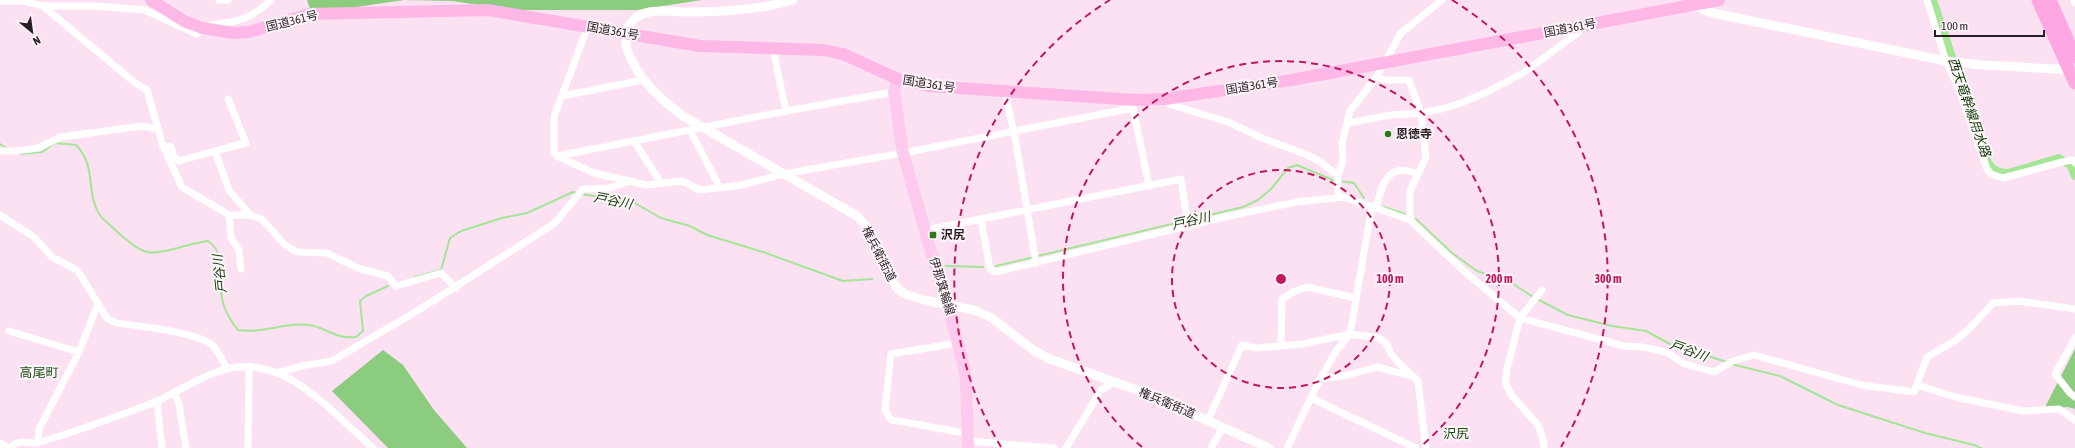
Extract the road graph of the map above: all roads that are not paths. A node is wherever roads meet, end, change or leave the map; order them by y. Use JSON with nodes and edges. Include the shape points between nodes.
{"nodes":[{"id":1,"x":151,"y":0,"type":"edge"},
{"id":2,"x":272,"y":0,"type":"edge"},
{"id":3,"x":793,"y":0,"type":"edge"},
{"id":4,"x":1442,"y":0,"type":"edge"},
{"id":5,"x":1719,"y":0,"type":"edge"},
{"id":6,"x":1927,"y":0,"type":"edge"},
{"id":7,"x":2038,"y":0,"type":"edge"},
{"id":8,"x":2050,"y":0,"type":"edge"},
{"id":9,"x":2074,"y":0,"type":"edge"},
{"id":10,"x":0,"y":1,"type":"edge"},
{"id":11,"x":2075,"y":3,"type":"edge"},
{"id":12,"x":1696,"y":5,"type":"junction"},
{"id":13,"x":43,"y":6,"type":"junction"},
{"id":14,"x":588,"y":26,"type":"junction"},
{"id":15,"x":1581,"y":26,"type":"junction"},
{"id":16,"x":202,"y":28,"type":"junction"},
{"id":17,"x":625,"y":32,"type":"junction"},
{"id":18,"x":773,"y":49,"type":"junction"},
{"id":19,"x":2075,"y":57,"type":"edge"},
{"id":20,"x":1946,"y":61,"type":"junction"},
{"id":21,"x":1384,"y":63,"type":"junction"},
{"id":22,"x":2075,"y":71,"type":"edge"},
{"id":23,"x":1377,"y":76,"type":"junction"},
{"id":24,"x":898,"y":79,"type":"junction"},
{"id":25,"x":642,"y":80,"type":"junction"},
{"id":26,"x":2075,"y":83,"type":"edge"},
{"id":27,"x":894,"y":92,"type":"junction"},
{"id":28,"x":1005,"y":92,"type":"junction"},
{"id":29,"x":562,"y":96,"type":"junction"},
{"id":30,"x":228,"y":99,"type":"dead end"},
{"id":31,"x":1165,"y":99,"type":"junction"},
{"id":32,"x":1135,"y":104,"type":"junction"},
{"id":33,"x":786,"y":111,"type":"junction"},
{"id":34,"x":1421,"y":113,"type":"junction"},
{"id":35,"x":1348,"y":123,"type":"junction"},
{"id":36,"x":705,"y":128,"type":"junction"},
{"id":37,"x":157,"y":129,"type":"junction"},
{"id":38,"x":690,"y":130,"type":"junction"},
{"id":39,"x":1012,"y":130,"type":"junction"},
{"id":40,"x":634,"y":141,"type":"junction"},
{"id":41,"x":163,"y":146,"type":"junction"},
{"id":42,"x":0,"y":151,"type":"edge"},
{"id":43,"x":215,"y":151,"type":"junction"},
{"id":44,"x":903,"y":153,"type":"junction"},
{"id":45,"x":557,"y":156,"type":"junction"},
{"id":46,"x":2075,"y":163,"type":"edge"},
{"id":47,"x":784,"y":174,"type":"junction"},
{"id":48,"x":1417,"y":174,"type":"junction"},
{"id":49,"x":1338,"y":176,"type":"junction"},
{"id":50,"x":630,"y":181,"type":"junction"},
{"id":51,"x":661,"y":183,"type":"junction"},
{"id":52,"x":1149,"y":186,"type":"junction"},
{"id":53,"x":720,"y":188,"type":"junction"},
{"id":54,"x":1338,"y":197,"type":"junction"},
{"id":55,"x":1374,"y":207,"type":"junction"},
{"id":56,"x":1027,"y":210,"type":"junction"},
{"id":57,"x":250,"y":214,"type":"junction"},
{"id":58,"x":0,"y":215,"type":"edge"},
{"id":59,"x":229,"y":215,"type":"junction"},
{"id":60,"x":981,"y":219,"type":"junction"},
{"id":61,"x":1410,"y":220,"type":"junction"},
{"id":62,"x":1188,"y":224,"type":"junction"},
{"id":63,"x":926,"y":230,"type":"junction"},
{"id":64,"x":1036,"y":260,"type":"junction"},
{"id":65,"x":241,"y":269,"type":"dead end"},
{"id":66,"x":456,"y":288,"type":"junction"},
{"id":67,"x":1539,"y":293,"type":"dead end"},
{"id":68,"x":1356,"y":298,"type":"junction"},
{"id":69,"x":98,"y":304,"type":"junction"},
{"id":70,"x":948,"y":304,"type":"junction"},
{"id":71,"x":2075,"y":309,"type":"edge"},
{"id":72,"x":1520,"y":318,"type":"junction"},
{"id":73,"x":9,"y":331,"type":"dead end"},
{"id":74,"x":1350,"y":334,"type":"junction"},
{"id":75,"x":2075,"y":338,"type":"edge"},
{"id":76,"x":958,"y":343,"type":"junction"},
{"id":77,"x":1281,"y":345,"type":"junction"},
{"id":78,"x":79,"y":352,"type":"junction"},
{"id":79,"x":249,"y":366,"type":"junction"},
{"id":80,"x":227,"y":368,"type":"junction"},
{"id":81,"x":276,"y":372,"type":"junction"},
{"id":82,"x":1414,"y":377,"type":"junction"},
{"id":83,"x":1320,"y":379,"type":"junction"},
{"id":84,"x":1115,"y":382,"type":"junction"},
{"id":85,"x":1918,"y":385,"type":"junction"},
{"id":86,"x":174,"y":392,"type":"junction"},
{"id":87,"x":2075,"y":396,"type":"edge"},
{"id":88,"x":1310,"y":398,"type":"junction"},
{"id":89,"x":157,"y":401,"type":"junction"},
{"id":90,"x":1208,"y":420,"type":"junction"},
{"id":91,"x":2075,"y":420,"type":"edge"},
{"id":92,"x":1223,"y":427,"type":"junction"},
{"id":93,"x":967,"y":441,"type":"edge"},
{"id":94,"x":38,"y":443,"type":"junction"},
{"id":95,"x":0,"y":444,"type":"edge"},
{"id":96,"x":8,"y":448,"type":"edge"},
{"id":97,"x":162,"y":448,"type":"edge"},
{"id":98,"x":186,"y":448,"type":"edge"},
{"id":99,"x":248,"y":448,"type":"edge"},
{"id":100,"x":373,"y":448,"type":"edge"},
{"id":101,"x":1054,"y":448,"type":"edge"},
{"id":102,"x":1066,"y":448,"type":"edge"},
{"id":103,"x":1211,"y":448,"type":"edge"},
{"id":104,"x":1269,"y":448,"type":"edge"},
{"id":105,"x":1287,"y":448,"type":"edge"},
{"id":106,"x":1416,"y":448,"type":"edge"},
{"id":107,"x":1426,"y":448,"type":"edge"},
{"id":108,"x":1544,"y":448,"type":"edge"}],
"edges":[{"from":1,"to":16,"type":"highway","name":"国道361号","via":[[184,21]]},
{"from":2,"to":16,"type":"street","via":[[259,12],[232,22],[209,24]]},
{"from":3,"to":17,"type":"street","via":[[754,8],[644,13],[633,20]]},
{"from":4,"to":21,"type":"street","via":[[1401,33]]},
{"from":5,"to":12,"type":"highway","name":"国道361号"},
{"from":6,"to":20,"type":"street"},
{"from":7,"to":26,"type":"highway"},
{"from":8,"to":19,"type":"highway"},
{"from":9,"to":11,"type":"street"},
{"from":10,"to":13,"type":"street","via":[[23,1]]},
{"from":12,"to":15,"type":"highway","name":"国道361号"},
{"from":12,"to":20,"type":"street","via":[[1708,12]]},
{"from":13,"to":16,"type":"street","via":[[95,6],[145,10],[197,34]]},
{"from":13,"to":37,"type":"street","via":[[147,90]]},
{"from":14,"to":16,"type":"highway","name":"国道361号","via":[[488,10],[466,10],[310,14],[249,32],[234,33]]},
{"from":14,"to":17,"type":"highway","name":"国道361号"},
{"from":14,"to":29,"type":"street"},
{"from":15,"to":21,"type":"highway","name":"国道361号"},
{"from":15,"to":34,"type":"street","via":[[1579,32],[1523,73],[1467,100]]},
{"from":17,"to":18,"type":"highway","name":"国道361号","via":[[700,46]]},
{"from":17,"to":25,"type":"street","name":"権兵衛街道","via":[[627,49]]},
{"from":18,"to":24,"type":"highway","name":"国道361号","via":[[824,50],[843,54]]},
{"from":18,"to":33,"type":"street"},
{"from":20,"to":22,"type":"street"},
{"from":20,"to":46,"type":"street","via":[[1958,87],[1982,160],[1991,174],[2003,178],[2066,161],[2073,160]]},
{"from":21,"to":23,"type":"street"},
{"from":21,"to":31,"type":"highway","name":"国道361号"},
{"from":23,"to":34,"type":"street","via":[[1384,80],[1409,80]]},
{"from":23,"to":35,"type":"street","via":[[1350,111]]},
{"from":24,"to":27,"type":"main road","name":"伊那箕輪線"},
{"from":24,"to":28,"type":"highway","name":"国道361号","via":[[928,86]]},
{"from":25,"to":29,"type":"street"},
{"from":25,"to":36,"type":"street","name":"権兵衛街道","via":[[683,116]]},
{"from":27,"to":33,"type":"street"},
{"from":27,"to":44,"type":"main road","name":"伊那箕輪線"},
{"from":28,"to":32,"type":"highway","name":"国道361号"},
{"from":28,"to":39,"type":"street"},
{"from":29,"to":45,"type":"street","via":[[553,127],[554,152]]},
{"from":30,"to":43,"type":"street","via":[[246,143]]},
{"from":31,"to":32,"type":"highway","name":"国道361号"},
{"from":31,"to":49,"type":"street","via":[[1169,104],[1228,122],[1305,154],[1321,162]]},
{"from":32,"to":39,"type":"street"},
{"from":32,"to":52,"type":"street"},
{"from":33,"to":36,"type":"street"},
{"from":34,"to":35,"type":"street","via":[[1391,115]]},
{"from":34,"to":48,"type":"street","via":[[1426,157]]},
{"from":35,"to":49,"type":"street","via":[[1342,143],[1343,161]]},
{"from":36,"to":38,"type":"street"},
{"from":36,"to":47,"type":"street","name":"権兵衛街道"},
{"from":37,"to":41,"type":"street"},
{"from":37,"to":42,"type":"street","via":[[131,127],[61,137],[38,148]]},
{"from":38,"to":40,"type":"street"},
{"from":38,"to":53,"type":"street"},
{"from":39,"to":44,"type":"street"},
{"from":39,"to":56,"type":"street"},
{"from":40,"to":45,"type":"street"},
{"from":40,"to":51,"type":"street"},
{"from":41,"to":43,"type":"street","via":[[171,147],[174,157],[180,161]]},
{"from":41,"to":59,"type":"street","via":[[182,187]]},
{"from":43,"to":57,"type":"street","via":[[229,190]]},
{"from":44,"to":47,"type":"street"},
{"from":44,"to":63,"type":"main road","name":"伊那箕輪線"},
{"from":45,"to":50,"type":"street","via":[[594,172]]},
{"from":47,"to":53,"type":"street"},
{"from":47,"to":70,"type":"street","name":"権兵衛街道","via":[[857,216],[867,227],[887,274],[898,289],[924,300]]},
{"from":48,"to":55,"type":"street","via":[[1399,171],[1386,178]]},
{"from":48,"to":61,"type":"street","via":[[1409,197]]},
{"from":49,"to":54,"type":"street"},
{"from":50,"to":51,"type":"street","via":[[645,185]]},
{"from":50,"to":66,"type":"street","via":[[609,188],[592,188],[579,194],[555,223]]},
{"from":51,"to":53,"type":"street","via":[[682,181],[700,190]]},
{"from":52,"to":56,"type":"street"},
{"from":52,"to":62,"type":"street","via":[[1181,180]]},
{"from":54,"to":55,"type":"street"},
{"from":54,"to":62,"type":"street","via":[[1296,202]]},
{"from":55,"to":61,"type":"street"},
{"from":55,"to":68,"type":"street"},
{"from":56,"to":60,"type":"street"},
{"from":56,"to":64,"type":"street"},
{"from":57,"to":59,"type":"street"},
{"from":57,"to":66,"type":"street","via":[[262,219],[284,244],[297,252],[327,253],[358,268],[388,276],[396,286],[441,273]]},
{"from":58,"to":69,"type":"street","via":[[34,237],[52,257],[78,271]]},
{"from":59,"to":65,"type":"street","via":[[231,238],[239,250]]},
{"from":60,"to":63,"type":"street"},
{"from":60,"to":64,"type":"street","via":[[990,269],[996,272]]},
{"from":61,"to":72,"type":"street","via":[[1465,272]]},
{"from":62,"to":64,"type":"street"},
{"from":63,"to":70,"type":"main road","name":"伊那箕輪線"},
{"from":66,"to":81,"type":"street","via":[[332,361]]},
{"from":67,"to":72,"type":"street"},
{"from":68,"to":74,"type":"street"},
{"from":68,"to":77,"type":"street","via":[[1307,287],[1282,299]]},
{"from":69,"to":78,"type":"street"},
{"from":69,"to":80,"type":"street","via":[[107,318],[116,323],[203,340],[214,346]]},
{"from":70,"to":76,"type":"main road","name":"伊那箕輪線"},
{"from":70,"to":84,"type":"street","name":"権兵衛街道","via":[[974,310],[992,318],[1033,350],[1050,359]]},
{"from":71,"to":85,"type":"street","via":[[2019,301],[1993,304],[1956,340],[1927,356]]},
{"from":72,"to":85,"type":"street","via":[[1624,346],[1666,352],[1685,364],[1714,372],[1730,363],[1754,355],[1861,385],[1914,392]]},
{"from":72,"to":108,"type":"street","via":[[1505,383],[1512,396],[1538,425]]},
{"from":73,"to":78,"type":"street"},
{"from":74,"to":77,"type":"street","via":[[1303,344]]},
{"from":74,"to":82,"type":"street","via":[[1379,338]]},
{"from":74,"to":83,"type":"street"},
{"from":75,"to":87,"type":"street","via":[[2055,374]]},
{"from":76,"to":93,"type":"main road","name":"伊那箕輪線","via":[[966,380]]},
{"from":76,"to":93,"type":"street","via":[[891,354],[885,410],[891,420],[916,423]]},
{"from":77,"to":90,"type":"street","via":[[1258,348],[1242,345]]},
{"from":78,"to":94,"type":"street","via":[[39,429]]},
{"from":79,"to":80,"type":"street"},
{"from":79,"to":81,"type":"street"},
{"from":79,"to":99,"type":"street"},
{"from":80,"to":86,"type":"street"},
{"from":81,"to":100,"type":"street","via":[[304,386]]},
{"from":82,"to":83,"type":"street","via":[[1377,367]]},
{"from":82,"to":107,"type":"street","via":[[1418,381]]},
{"from":83,"to":88,"type":"street"},
{"from":84,"to":90,"type":"street","name":"権兵衛街道"},
{"from":84,"to":102,"type":"street","via":[[1101,390]]},
{"from":85,"to":91,"type":"street","via":[[1955,398],[2023,411],[2059,409]]},
{"from":86,"to":89,"type":"street"},
{"from":86,"to":98,"type":"street","via":[[179,404]]},
{"from":88,"to":105,"type":"street"},
{"from":88,"to":106,"type":"street"},
{"from":89,"to":94,"type":"street"},
{"from":89,"to":97,"type":"street"},
{"from":90,"to":92,"type":"street","name":"権兵衛街道"},
{"from":92,"to":103,"type":"street"},
{"from":92,"to":104,"type":"street","name":"権兵衛街道"},
{"from":93,"to":101,"type":"street"},
{"from":94,"to":96,"type":"street","via":[[19,441]]},
{"from":95,"to":96,"type":"street"}]}
